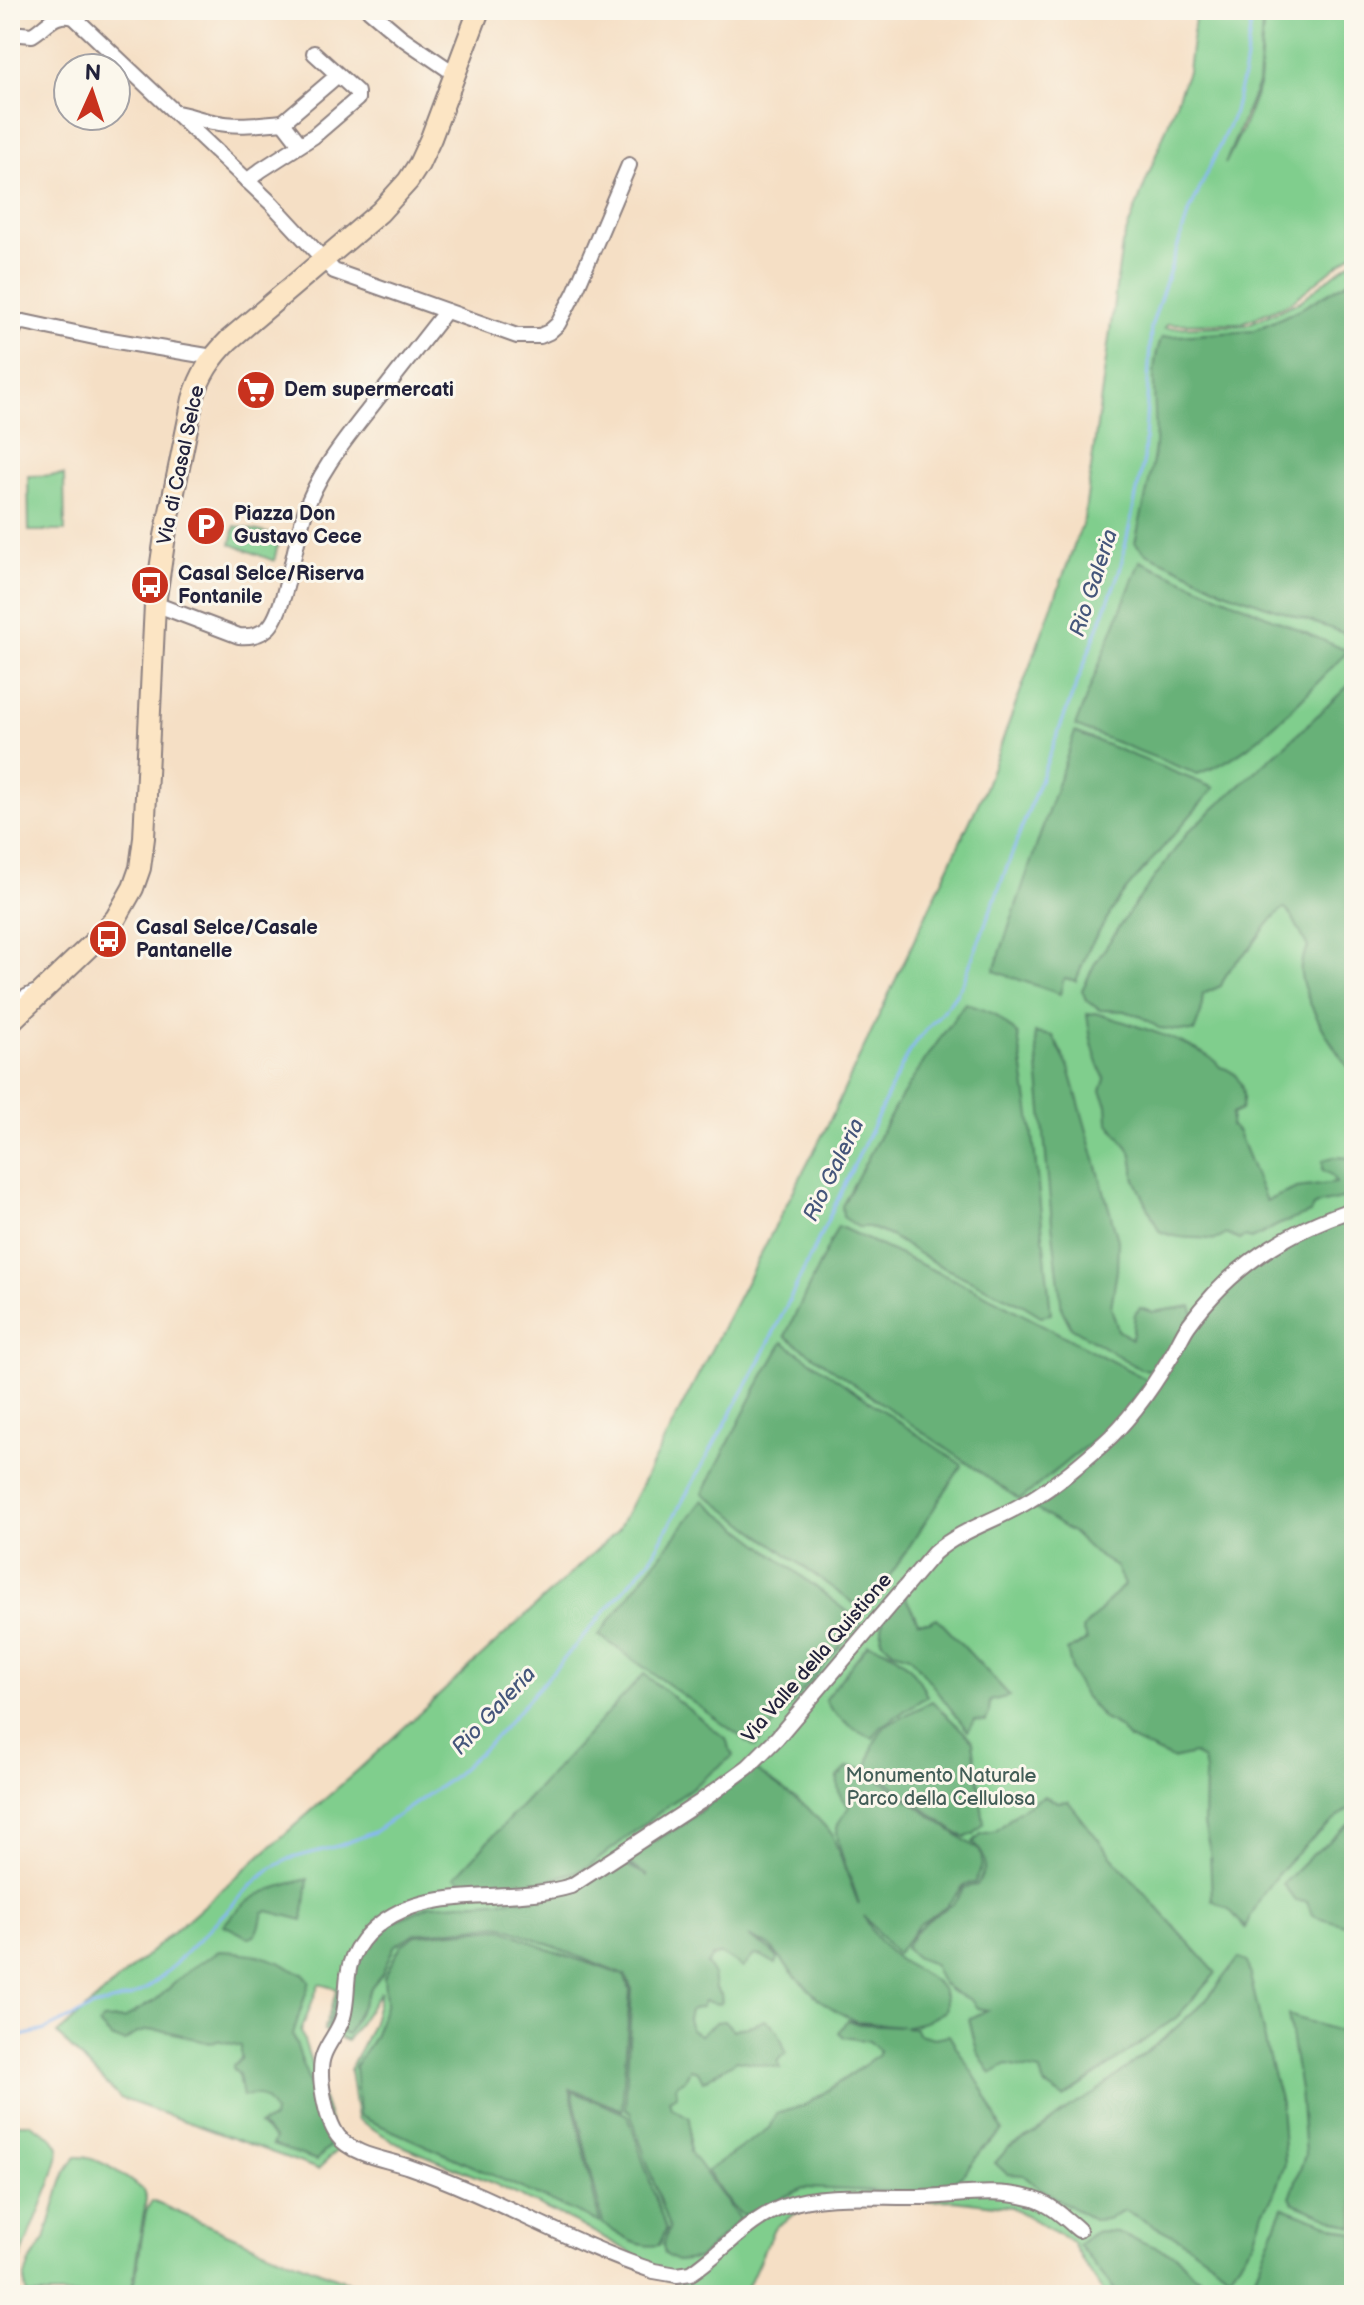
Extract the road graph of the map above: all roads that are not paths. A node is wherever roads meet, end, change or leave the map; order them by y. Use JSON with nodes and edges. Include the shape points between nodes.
{"nodes":[{"id":1,"x":369,"y":10,"type":"edge"},
{"id":2,"x":479,"y":10,"type":"edge"},
{"id":3,"x":10,"y":33,"type":"edge"},
{"id":4,"x":314,"y":53,"type":"dead end"},
{"id":5,"x":455,"y":74,"type":"junction"},
{"id":6,"x":338,"y":75,"type":"junction"},
{"id":7,"x":176,"y":113,"type":"junction"},
{"id":8,"x":283,"y":122,"type":"junction"},
{"id":9,"x":300,"y":144,"type":"junction"},
{"id":10,"x":629,"y":165,"type":"dead end"},
{"id":11,"x":247,"y":181,"type":"junction"},
{"id":12,"x":323,"y":260,"type":"junction"},
{"id":13,"x":446,"y":311,"type":"junction"},
{"id":14,"x":10,"y":337,"type":"edge"},
{"id":15,"x":213,"y":357,"type":"junction"},
{"id":16,"x":155,"y":604,"type":"junction"},
{"id":17,"x":49,"y":985,"type":"junction"},
{"id":18,"x":10,"y":1005,"type":"edge"},
{"id":19,"x":10,"y":1022,"type":"edge"},
{"id":20,"x":1354,"y":1209,"type":"edge"},
{"id":21,"x":1079,"y":2230,"type":"dead end"}],
"edges":[{"from":1,"to":5,"type":"street"},
{"from":2,"to":5,"type":"main road","name":"Via di Casal Selce"},
{"from":3,"to":7,"type":"street","via":[[32,35],[62,14],[74,17]]},
{"from":4,"to":6,"type":"street"},
{"from":5,"to":12,"type":"main road","name":"Via di Casal Selce","via":[[428,146],[408,181]]},
{"from":6,"to":8,"type":"street"},
{"from":6,"to":9,"type":"street","via":[[357,92],[357,99]]},
{"from":7,"to":8,"type":"street","via":[[240,126]]},
{"from":7,"to":11,"type":"street"},
{"from":8,"to":9,"type":"street"},
{"from":9,"to":11,"type":"street"},
{"from":10,"to":13,"type":"street","via":[[575,292],[552,330],[517,336]]},
{"from":11,"to":12,"type":"street"},
{"from":12,"to":13,"type":"street","via":[[339,273]]},
{"from":12,"to":15,"type":"main road","name":"Via di Casal Selce"},
{"from":13,"to":16,"type":"street","via":[[320,480],[305,510],[271,625],[261,633],[239,636]]},
{"from":14,"to":15,"type":"street","via":[[17,323],[24,322]]},
{"from":15,"to":16,"type":"main road","name":"Via di Casal Selce","via":[[193,399]]},
{"from":16,"to":17,"type":"main road","name":"Via di Casal Selce","via":[[140,868],[116,918]]},
{"from":17,"to":18,"type":"street"},
{"from":17,"to":19,"type":"main road","name":"Via di Casal Selce"},
{"from":20,"to":21,"type":"street","name":"Via Valle della Quistione","via":[[1309,1226],[1236,1272],[1186,1328],[1151,1388],[1118,1430],[1029,1501],[965,1531],[934,1553],[777,1738],[717,1791],[571,1886],[413,1906],[370,1932],[351,1960],[344,2012],[321,2063],[333,2126],[349,2146],[660,2272],[691,2273],[765,2215],[822,2198],[1010,2194],[1054,2209]]}]}
